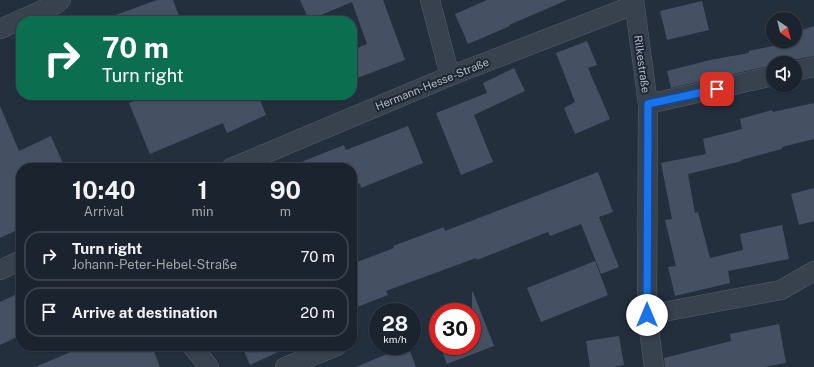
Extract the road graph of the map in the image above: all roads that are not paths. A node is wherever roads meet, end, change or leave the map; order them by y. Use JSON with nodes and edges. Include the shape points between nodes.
{"nodes":[{"id":1,"x":61,"y":0,"type":"edge"},
{"id":2,"x":430,"y":0,"type":"edge"},
{"id":3,"x":634,"y":2,"type":"edge"},
{"id":4,"x":27,"y":16,"type":"edge"},
{"id":5,"x":16,"y":20,"type":"edge"},
{"id":6,"x":2,"y":26,"type":"edge"},
{"id":7,"x":814,"y":67,"type":"edge"},
{"id":8,"x":802,"y":70,"type":"edge"},
{"id":9,"x":450,"y":76,"type":"junction"},
{"id":10,"x":766,"y":78,"type":"edge"},
{"id":11,"x":648,"y":104,"type":"junction"},
{"id":12,"x":242,"y":163,"type":"edge"},
{"id":13,"x":16,"y":262,"type":"edge"},
{"id":14,"x":0,"y":270,"type":"edge"},
{"id":15,"x":814,"y":271,"type":"edge"},
{"id":16,"x":647,"y":315,"type":"junction"},
{"id":17,"x":196,"y":351,"type":"edge"},
{"id":18,"x":324,"y":351,"type":"edge"},
{"id":19,"x":207,"y":367,"type":"edge"},
{"id":20,"x":284,"y":367,"type":"edge"},
{"id":21,"x":654,"y":367,"type":"edge"}],
"edges":[{"from":1,"to":4,"type":"street"},
{"from":2,"to":9,"type":"street"},
{"from":3,"to":9,"type":"street","name":"Hermann-Hesse-Straße"},
{"from":3,"to":11,"type":"street","name":"Rilkestraße"},
{"from":5,"to":6,"type":"street"},
{"from":7,"to":8,"type":"street"},
{"from":9,"to":12,"type":"street","name":"Hermann-Hesse-Straße"},
{"from":10,"to":11,"type":"street"},
{"from":11,"to":16,"type":"street","name":"Rilkestraße"},
{"from":13,"to":14,"type":"street"},
{"from":15,"to":16,"type":"street","via":[[780,290]]},
{"from":16,"to":21,"type":"street","name":"Rilkestraße"},
{"from":17,"to":19,"type":"street"},
{"from":18,"to":20,"type":"street"}]}
